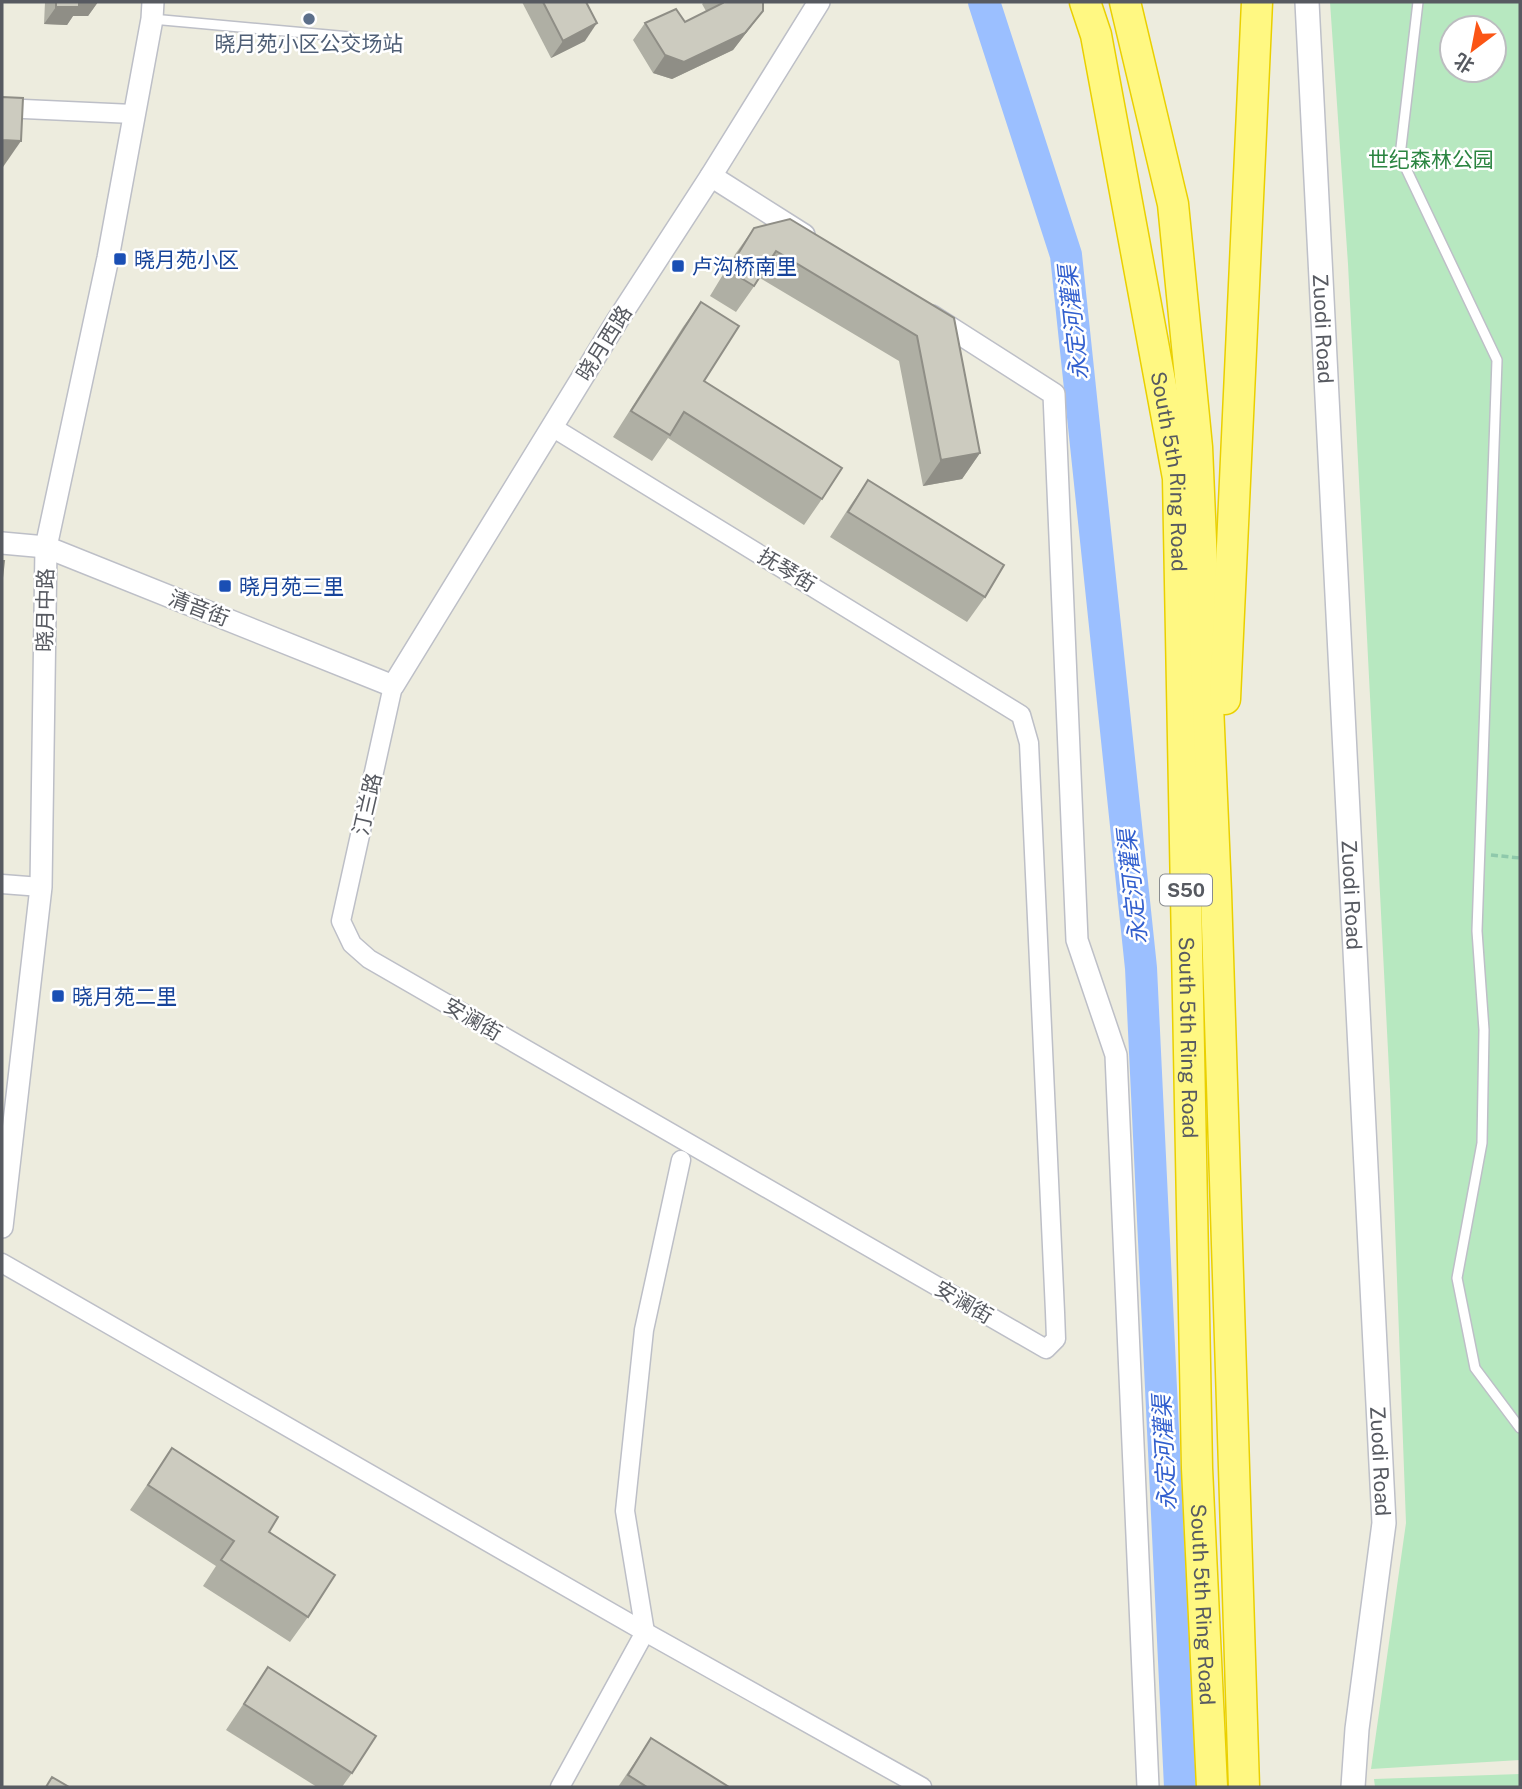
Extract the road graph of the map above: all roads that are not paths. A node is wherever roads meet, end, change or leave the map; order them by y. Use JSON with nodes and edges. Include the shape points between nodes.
{"nodes":[{"id":1,"x":819,"y":2,"type":"edge"},
{"id":2,"x":1085,"y":2,"type":"edge"},
{"id":3,"x":1125,"y":2,"type":"edge"},
{"id":4,"x":1257,"y":2,"type":"edge"},
{"id":5,"x":1307,"y":2,"type":"edge"},
{"id":6,"x":1418,"y":2,"type":"edge"},
{"id":7,"x":153,"y":10,"type":"edge"},
{"id":8,"x":350,"y":37,"type":"dead end"},
{"id":9,"x":2,"y":108,"type":"edge"},
{"id":10,"x":133,"y":114,"type":"junction"},
{"id":11,"x":711,"y":176,"type":"junction"},
{"id":12,"x":825,"y":249,"type":"edge"},
{"id":13,"x":917,"y":307,"type":"edge"},
{"id":14,"x":552,"y":427,"type":"junction"},
{"id":15,"x":2,"y":542,"type":"edge"},
{"id":16,"x":46,"y":547,"type":"junction"},
{"id":17,"x":394,"y":686,"type":"junction"},
{"id":18,"x":1021,"y":715,"type":"joint"},
{"id":19,"x":2,"y":884,"type":"edge"},
{"id":20,"x":41,"y":887,"type":"junction"},
{"id":21,"x":1216,"y":892,"type":"junction"},
{"id":22,"x":341,"y":921,"type":"joint"},
{"id":23,"x":681,"y":1160,"type":"dead end"},
{"id":24,"x":2,"y":1227,"type":"edge"},
{"id":25,"x":2,"y":1263,"type":"edge"},
{"id":26,"x":1520,"y":1428,"type":"edge"},
{"id":27,"x":645,"y":1632,"type":"junction"},
{"id":28,"x":560,"y":1787,"type":"edge"},
{"id":29,"x":922,"y":1787,"type":"edge"},
{"id":30,"x":1148,"y":1787,"type":"edge"},
{"id":31,"x":1212,"y":1787,"type":"edge"},
{"id":32,"x":1244,"y":1787,"type":"edge"},
{"id":33,"x":1353,"y":1787,"type":"edge"}],
"edges":[{"from":1,"to":11,"type":"street","name":"晓月西路"},
{"from":2,"to":31,"type":"highway","name":"South 5th Ring Road","number":"S50","via":[[1096,35],[1178,478],[1197,1468]]},
{"from":3,"to":21,"type":"highway","name":"South 5th Ring Road","number":"S50","via":[[1176,231],[1197,446]]},
{"from":4,"to":21,"type":"highway"},
{"from":5,"to":33,"type":"main road","name":"Zuodi Road","via":[[1384,1523]]},
{"from":6,"to":26,"type":"lane","via":[[1400,156],[1497,360],[1476,931],[1484,1030],[1482,1143],[1457,1278],[1475,1368]]},
{"from":7,"to":8,"type":"lane"},
{"from":7,"to":10,"type":"street","name":"晓月中路"},
{"from":9,"to":10,"type":"street"},
{"from":10,"to":16,"type":"street","name":"晓月中路","via":[[108,258]]},
{"from":11,"to":12,"type":"street"},
{"from":11,"to":14,"type":"street","name":"晓月西路"},
{"from":13,"to":30,"type":"street","via":[[1054,394],[1077,940],[1116,1055]]},
{"from":14,"to":17,"type":"street","name":"晓月西路"},
{"from":14,"to":18,"type":"street","name":"抚琴街"},
{"from":15,"to":16,"type":"street","name":"清音街"},
{"from":16,"to":17,"type":"street","name":"清音街"},
{"from":16,"to":20,"type":"street","name":"晓月中路"},
{"from":17,"to":22,"type":"street","name":"汀兰路"},
{"from":18,"to":22,"type":"street","name":"安澜街","via":[[1029,743],[1055,1312],[1056,1339],[1046,1349],[369,959],[352,944]]},
{"from":19,"to":20,"type":"street"},
{"from":20,"to":24,"type":"street","name":"晓月中路"},
{"from":21,"to":32,"type":"highway","name":"South 5th Ring Road","number":"S50"},
{"from":23,"to":27,"type":"street","via":[[644,1330],[625,1511]]},
{"from":25,"to":27,"type":"street"},
{"from":27,"to":28,"type":"street"},
{"from":27,"to":29,"type":"street"}]}
